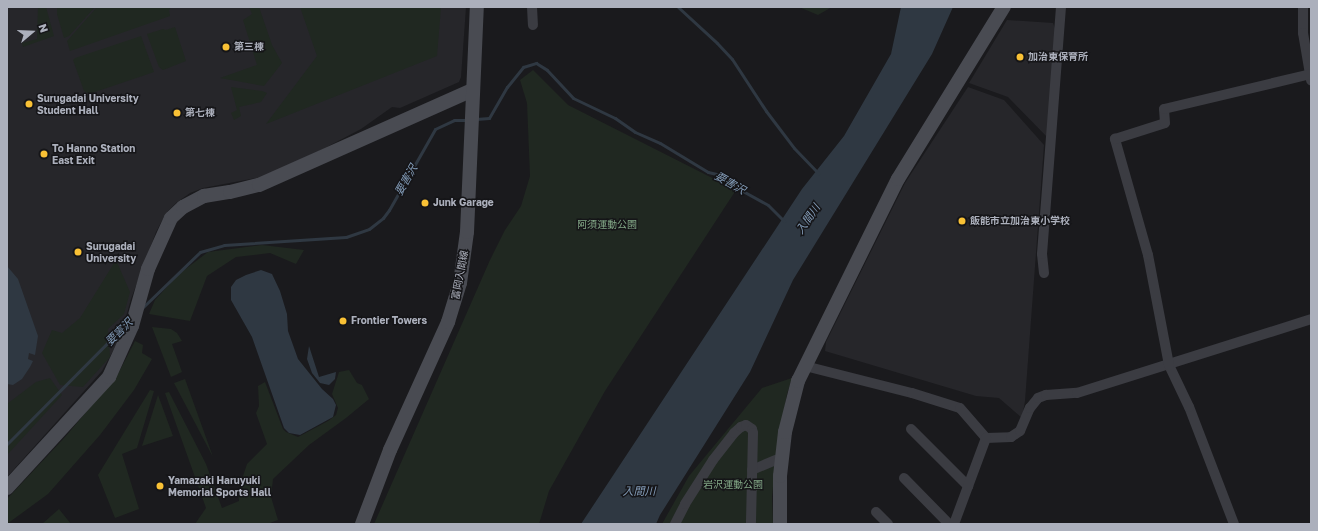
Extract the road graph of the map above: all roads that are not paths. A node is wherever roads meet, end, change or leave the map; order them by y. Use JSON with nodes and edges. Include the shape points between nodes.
{"nodes":[{"id":1,"x":477,"y":7,"type":"edge"},
{"id":2,"x":532,"y":7,"type":"edge"},
{"id":3,"x":1004,"y":7,"type":"edge"},
{"id":4,"x":1060,"y":7,"type":"edge"},
{"id":5,"x":1303,"y":7,"type":"edge"},
{"id":6,"x":533,"y":25,"type":"dead end"},
{"id":7,"x":1310,"y":77,"type":"edge"},
{"id":8,"x":472,"y":90,"type":"junction"},
{"id":9,"x":1044,"y":273,"type":"dead end"},
{"id":10,"x":1311,"y":319,"type":"edge"},
{"id":11,"x":1169,"y":365,"type":"junction"},
{"id":12,"x":805,"y":366,"type":"junction"},
{"id":13,"x":911,"y":429,"type":"dead end"},
{"id":14,"x":986,"y":438,"type":"junction"},
{"id":15,"x":776,"y":460,"type":"dead end"},
{"id":16,"x":752,"y":470,"type":"junction"},
{"id":17,"x":904,"y":478,"type":"dead end"},
{"id":18,"x":968,"y":486,"type":"junction"},
{"id":19,"x":7,"y":488,"type":"edge"},
{"id":20,"x":876,"y":512,"type":"dead end"},
{"id":21,"x":362,"y":524,"type":"edge"},
{"id":22,"x":675,"y":524,"type":"edge"},
{"id":23,"x":751,"y":524,"type":"edge"},
{"id":24,"x":780,"y":524,"type":"edge"},
{"id":25,"x":888,"y":524,"type":"edge"},
{"id":26,"x":948,"y":524,"type":"edge"},
{"id":27,"x":954,"y":524,"type":"edge"},
{"id":28,"x":1234,"y":524,"type":"edge"}],
"edges":[{"from":1,"to":8,"type":"street","name":"富岡入間線"},
{"from":2,"to":6,"type":"street"},
{"from":3,"to":12,"type":"street","via":[[898,179]]},
{"from":4,"to":9,"type":"street","via":[[1042,254]]},
{"from":5,"to":7,"type":"street","via":[[1303,33]]},
{"from":7,"to":11,"type":"street","via":[[1164,109],[1165,124],[1115,138],[1148,255]]},
{"from":8,"to":19,"type":"street","via":[[259,185],[204,196],[183,207],[172,218],[150,263],[133,325],[109,377]]},
{"from":8,"to":21,"type":"street","name":"富岡入間線","via":[[467,232],[460,283],[448,322],[390,450]]},
{"from":10,"to":11,"type":"street"},
{"from":11,"to":14,"type":"street","via":[[1077,393],[1038,398],[1030,408],[1020,431],[1012,437]]},
{"from":11,"to":28,"type":"street","via":[[1190,407]]},
{"from":12,"to":14,"type":"street","via":[[960,408]]},
{"from":12,"to":24,"type":"street","via":[[789,411],[785,432],[780,476]]},
{"from":13,"to":18,"type":"street"},
{"from":14,"to":18,"type":"street"},
{"from":15,"to":16,"type":"street"},
{"from":16,"to":22,"type":"street","via":[[752,431],[745,425],[734,433],[713,460]]},
{"from":16,"to":23,"type":"street"},
{"from":17,"to":26,"type":"street"},
{"from":18,"to":27,"type":"street"},
{"from":20,"to":25,"type":"street"}]}
